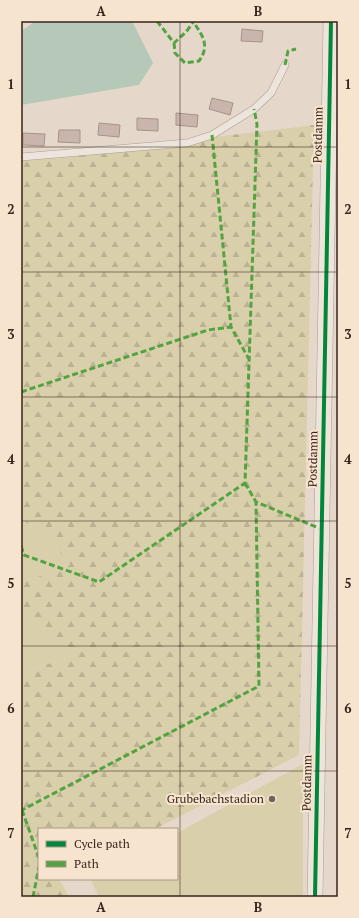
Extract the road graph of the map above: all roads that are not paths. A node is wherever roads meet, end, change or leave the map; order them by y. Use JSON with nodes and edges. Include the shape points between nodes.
{"nodes":[{"id":1,"x":330,"y":21,"type":"edge"},
{"id":2,"x":285,"y":65,"type":"dead end"},
{"id":3,"x":21,"y":157,"type":"edge"},
{"id":4,"x":315,"y":897,"type":"edge"}],
"edges":[{"from":1,"to":4,"type":"street","name":"Postdamm"},
{"from":2,"to":3,"type":"lane","via":[[271,93],[254,109],[212,135],[187,143]]}]}
